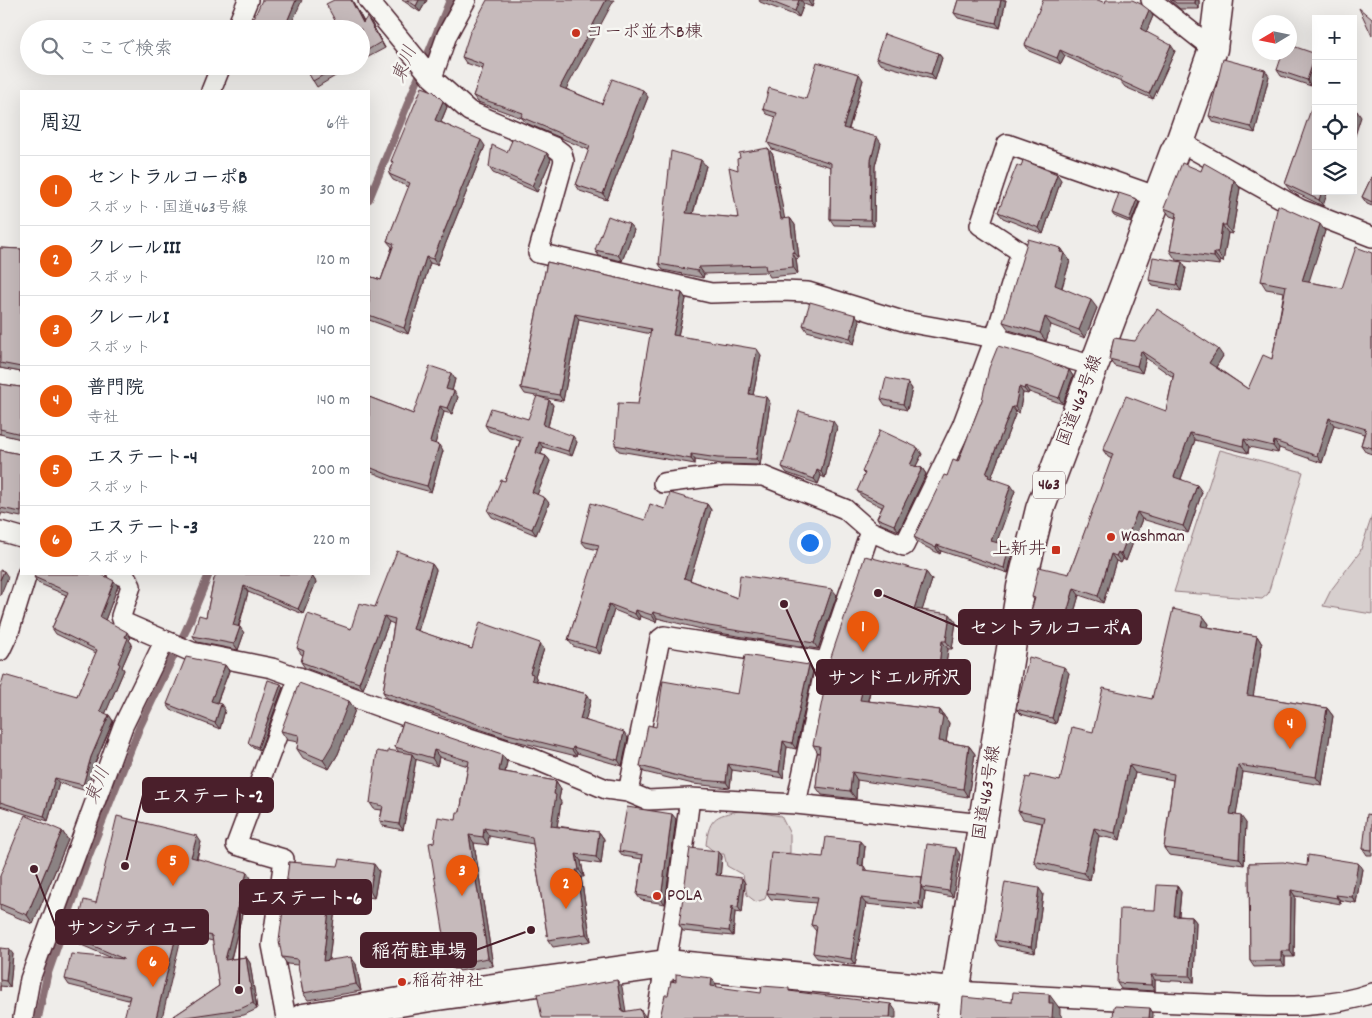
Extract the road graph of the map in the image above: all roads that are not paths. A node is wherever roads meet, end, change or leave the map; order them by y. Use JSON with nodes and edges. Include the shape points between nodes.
{"nodes":[{"id":1,"x":248,"y":0,"type":"edge"},
{"id":2,"x":368,"y":0,"type":"edge"},
{"id":3,"x":466,"y":0,"type":"edge"},
{"id":4,"x":1151,"y":0,"type":"edge"},
{"id":5,"x":1219,"y":0,"type":"edge"},
{"id":6,"x":240,"y":20,"type":"edge"},
{"id":7,"x":1212,"y":48,"type":"junction"},
{"id":8,"x":217,"y":75,"type":"edge"},
{"id":9,"x":432,"y":78,"type":"junction"},
{"id":10,"x":211,"y":90,"type":"edge"},
{"id":11,"x":1180,"y":142,"type":"junction"},
{"id":12,"x":1158,"y":197,"type":"junction"},
{"id":13,"x":1372,"y":237,"type":"edge"},
{"id":14,"x":995,"y":338,"type":"junction"},
{"id":15,"x":1094,"y":369,"type":"junction"},
{"id":16,"x":0,"y":378,"type":"edge"},
{"id":17,"x":20,"y":382,"type":"edge"},
{"id":18,"x":0,"y":444,"type":"edge"},
{"id":19,"x":20,"y":449,"type":"edge"},
{"id":20,"x":663,"y":483,"type":"dead end"},
{"id":21,"x":0,"y":531,"type":"edge"},
{"id":22,"x":870,"y":531,"type":"junction"},
{"id":23,"x":20,"y":537,"type":"edge"},
{"id":24,"x":27,"y":575,"type":"edge"},
{"id":25,"x":120,"y":575,"type":"edge"},
{"id":26,"x":164,"y":642,"type":"junction"},
{"id":27,"x":0,"y":651,"type":"edge"},
{"id":28,"x":826,"y":662,"type":"junction"},
{"id":29,"x":298,"y":677,"type":"junction"},
{"id":30,"x":628,"y":792,"type":"junction"},
{"id":31,"x":690,"y":798,"type":"junction"},
{"id":32,"x":796,"y":804,"type":"junction"},
{"id":33,"x":982,"y":824,"type":"junction"},
{"id":34,"x":666,"y":964,"type":"junction"},
{"id":35,"x":954,"y":991,"type":"junction"},
{"id":36,"x":1372,"y":993,"type":"edge"},
{"id":37,"x":1091,"y":1009,"type":"edge"},
{"id":38,"x":1273,"y":1012,"type":"edge"},
{"id":39,"x":23,"y":1018,"type":"edge"},
{"id":40,"x":286,"y":1018,"type":"edge"},
{"id":41,"x":303,"y":1018,"type":"edge"},
{"id":42,"x":656,"y":1018,"type":"edge"},
{"id":43,"x":951,"y":1018,"type":"edge"}],
"edges":[{"from":1,"to":6,"type":"street"},
{"from":2,"to":9,"type":"street"},
{"from":3,"to":9,"type":"street","via":[[448,35]]},
{"from":4,"to":7,"type":"street"},
{"from":5,"to":7,"type":"main road","name":"国道463号線","number":"463"},
{"from":7,"to":11,"type":"main road","name":"国道463号線","number":"463"},
{"from":8,"to":10,"type":"street"},
{"from":9,"to":14,"type":"street","via":[[469,111],[562,153],[564,161],[538,253],[711,293],[808,292],[906,322]]},
{"from":11,"to":12,"type":"main road","name":"国道463号線","number":"463"},
{"from":11,"to":13,"type":"street","via":[[1300,209]]},
{"from":12,"to":14,"type":"street","via":[[1007,144],[980,225],[1021,252]]},
{"from":12,"to":15,"type":"main road","name":"国道463号線","number":"463"},
{"from":14,"to":15,"type":"street"},
{"from":14,"to":22,"type":"street","via":[[962,426],[904,546]]},
{"from":15,"to":33,"type":"main road","name":"国道463号線","number":"463","via":[[1040,509],[1027,559]]},
{"from":16,"to":17,"type":"street"},
{"from":18,"to":19,"type":"street"},
{"from":20,"to":22,"type":"street","via":[[725,475],[763,476],[845,508]]},
{"from":21,"to":23,"type":"street"},
{"from":22,"to":28,"type":"street"},
{"from":24,"to":27,"type":"street","via":[[10,632]]},
{"from":25,"to":26,"type":"street","via":[[126,577],[131,586],[123,622]]},
{"from":26,"to":29,"type":"street","via":[[192,652],[272,668]]},
{"from":26,"to":39,"type":"street","via":[[123,726],[30,979]]},
{"from":28,"to":30,"type":"street","via":[[664,636],[660,639]]},
{"from":28,"to":32,"type":"street"},
{"from":29,"to":30,"type":"street","via":[[532,758],[606,789]]},
{"from":29,"to":40,"type":"street","via":[[236,846],[284,859],[272,945]]},
{"from":30,"to":31,"type":"street","via":[[647,800]]},
{"from":31,"to":32,"type":"street"},
{"from":31,"to":34,"type":"street"},
{"from":32,"to":33,"type":"street"},
{"from":33,"to":35,"type":"main road","name":"国道463号線","number":"463"},
{"from":34,"to":35,"type":"main road"},
{"from":34,"to":41,"type":"main road"},
{"from":34,"to":42,"type":"street"},
{"from":35,"to":37,"type":"street"},
{"from":35,"to":43,"type":"main road","number":"463"},
{"from":36,"to":38,"type":"street","via":[[1340,1002]]},
{"from":37,"to":38,"type":"street"}]}
